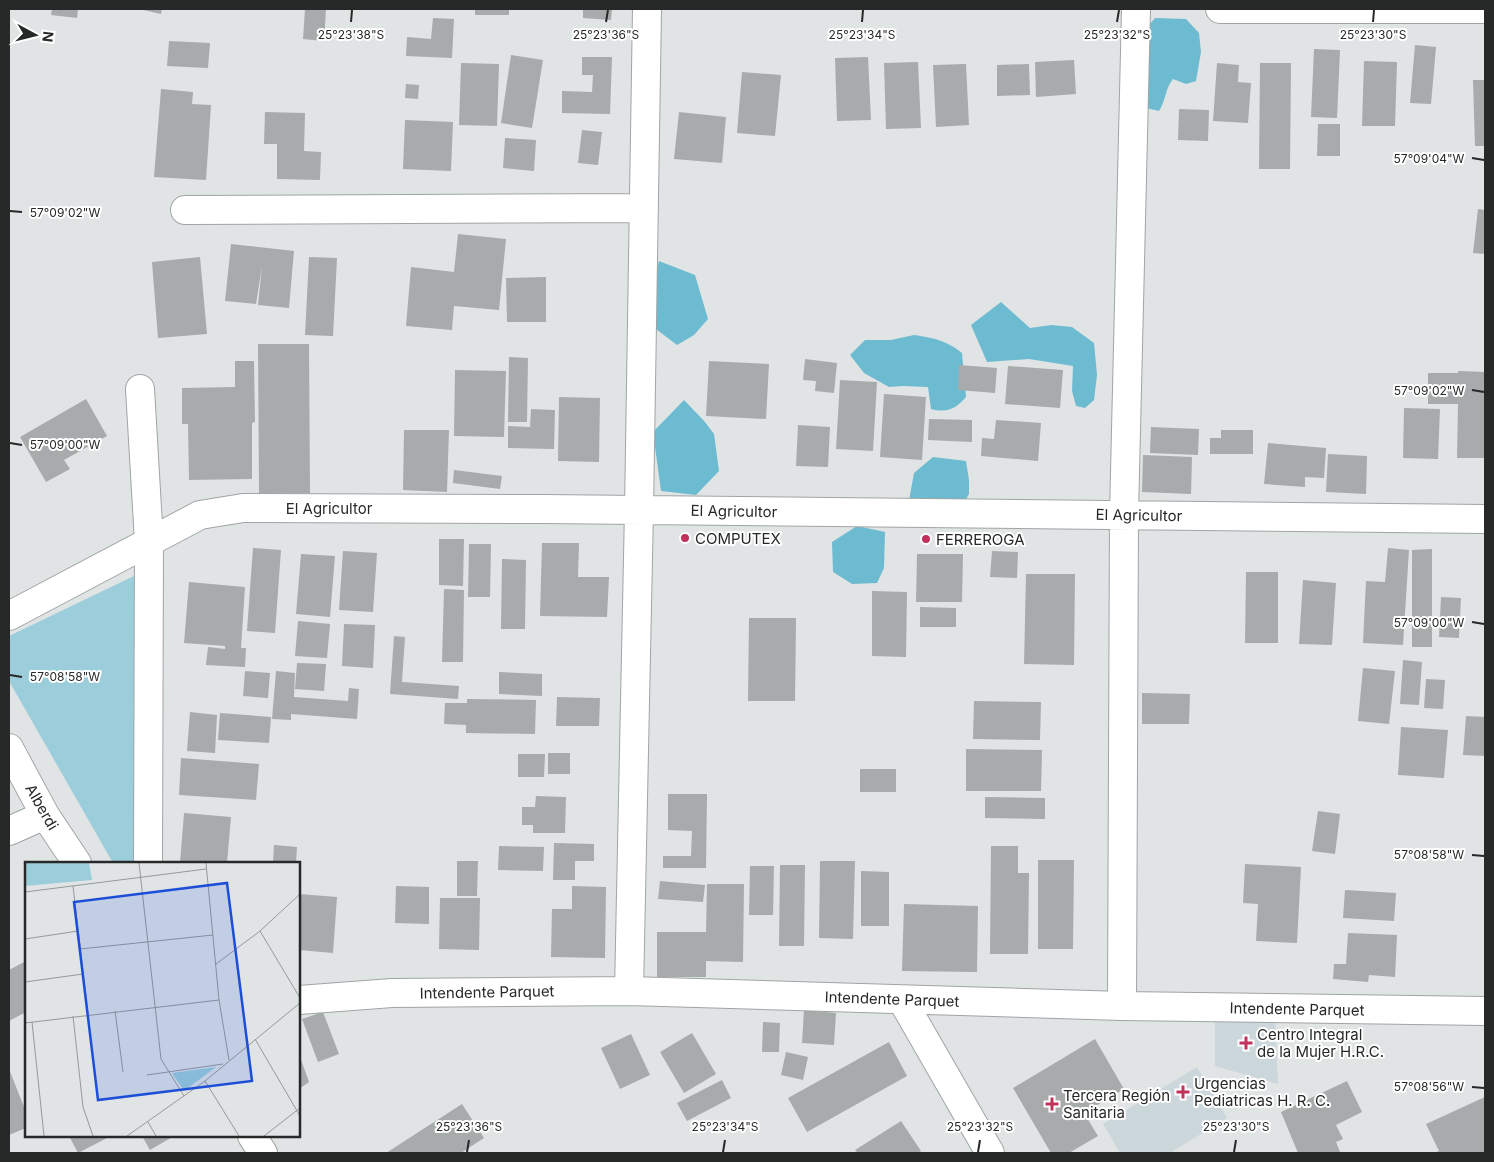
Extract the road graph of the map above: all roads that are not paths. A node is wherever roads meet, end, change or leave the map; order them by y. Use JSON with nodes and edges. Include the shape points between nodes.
{"nodes":[{"id":1,"x":647,"y":9,"type":"edge"},
{"id":2,"x":1136,"y":9,"type":"edge"},
{"id":3,"x":1220,"y":9,"type":"edge"},
{"id":4,"x":1485,"y":9,"type":"edge"},
{"id":5,"x":644,"y":208,"type":"junction"},
{"id":6,"x":185,"y":210,"type":"dead end"},
{"id":7,"x":140,"y":389,"type":"dead end"},
{"id":8,"x":639,"y":510,"type":"junction"},
{"id":9,"x":1124,"y":515,"type":"junction"},
{"id":10,"x":1485,"y":519,"type":"edge"},
{"id":11,"x":149,"y":542,"type":"junction"},
{"id":12,"x":9,"y":616,"type":"edge"},
{"id":13,"x":9,"y":748,"type":"edge"},
{"id":14,"x":45,"y":814,"type":"junction"},
{"id":15,"x":9,"y":831,"type":"edge"},
{"id":16,"x":76,"y":862,"type":"edge"},
{"id":17,"x":148,"y":862,"type":"edge"},
{"id":18,"x":629,"y":991,"type":"junction"},
{"id":19,"x":300,"y":1000,"type":"edge"},
{"id":20,"x":902,"y":1000,"type":"junction"},
{"id":21,"x":1122,"y":1006,"type":"junction"},
{"id":22,"x":1485,"y":1011,"type":"edge"},
{"id":23,"x":253,"y":1137,"type":"edge"},
{"id":24,"x":263,"y":1153,"type":"edge"},
{"id":25,"x":990,"y":1153,"type":"edge"}],
"edges":[{"from":1,"to":5,"type":"street"},
{"from":2,"to":9,"type":"street"},
{"from":3,"to":4,"type":"street"},
{"from":5,"to":6,"type":"street"},
{"from":5,"to":8,"type":"street"},
{"from":7,"to":11,"type":"street"},
{"from":8,"to":9,"type":"street","name":"El Agricultor"},
{"from":8,"to":11,"type":"street","name":"El Agricultor","via":[[243,508],[200,515]]},
{"from":8,"to":18,"type":"street"},
{"from":9,"to":10,"type":"street","name":"El Agricultor"},
{"from":9,"to":21,"type":"street"},
{"from":11,"to":12,"type":"street","name":"El Agricultor"},
{"from":11,"to":17,"type":"street"},
{"from":13,"to":14,"type":"street","name":"Alberdi"},
{"from":14,"to":15,"type":"street"},
{"from":14,"to":16,"type":"street","name":"Alberdi"},
{"from":18,"to":19,"type":"street","name":"Intendente Parquet","via":[[392,993]]},
{"from":18,"to":20,"type":"street","name":"Intendente Parquet"},
{"from":20,"to":21,"type":"street","name":"Intendente Parquet"},
{"from":20,"to":25,"type":"street"},
{"from":21,"to":22,"type":"street","name":"Intendente Parquet"},
{"from":23,"to":24,"type":"street"}]}
